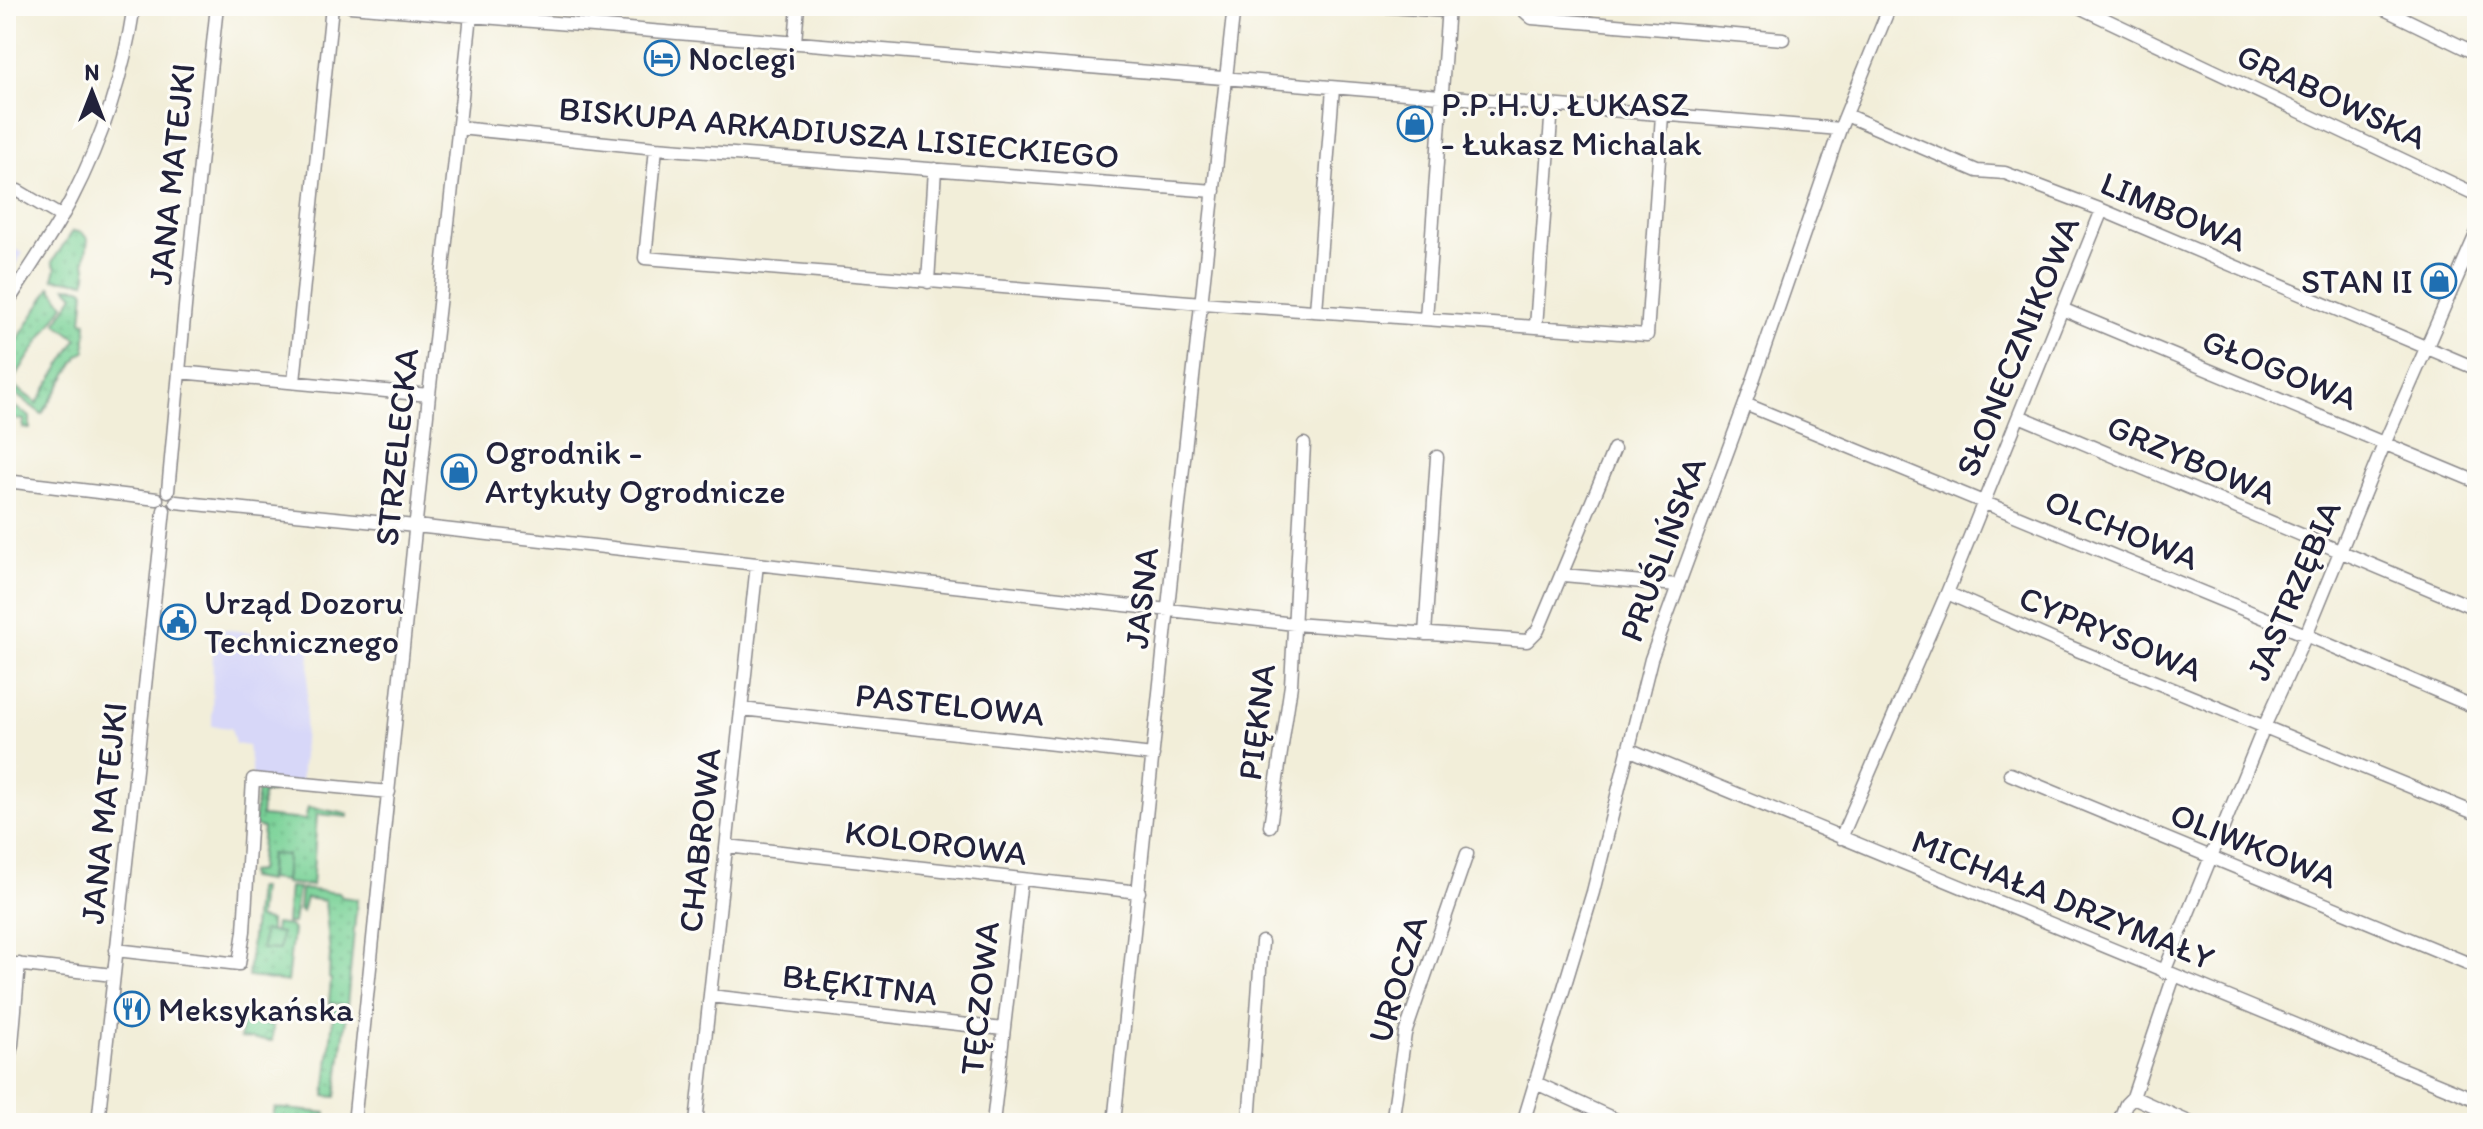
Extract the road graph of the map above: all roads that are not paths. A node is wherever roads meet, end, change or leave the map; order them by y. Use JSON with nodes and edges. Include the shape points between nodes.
{"nodes":[{"id":1,"x":134,"y":6,"type":"edge"},
{"id":2,"x":217,"y":6,"type":"edge"},
{"id":3,"x":332,"y":6,"type":"edge"},
{"id":4,"x":350,"y":6,"type":"edge"},
{"id":5,"x":545,"y":6,"type":"edge"},
{"id":6,"x":798,"y":6,"type":"edge"},
{"id":7,"x":1234,"y":6,"type":"edge"},
{"id":8,"x":1376,"y":6,"type":"edge"},
{"id":9,"x":1523,"y":6,"type":"edge"},
{"id":10,"x":1890,"y":6,"type":"edge"},
{"id":11,"x":2077,"y":6,"type":"edge"},
{"id":12,"x":2378,"y":6,"type":"edge"},
{"id":13,"x":2412,"y":6,"type":"edge"},
{"id":14,"x":1448,"y":8,"type":"edge"},
{"id":15,"x":471,"y":11,"type":"edge"},
{"id":16,"x":2405,"y":19,"type":"junction"},
{"id":17,"x":544,"y":21,"type":"junction"},
{"id":18,"x":1783,"y":39,"type":"dead end"},
{"id":19,"x":795,"y":42,"type":"junction"},
{"id":20,"x":2477,"y":54,"type":"edge"},
{"id":21,"x":1226,"y":78,"type":"junction"},
{"id":22,"x":1333,"y":88,"type":"junction"},
{"id":23,"x":1441,"y":97,"type":"junction"},
{"id":24,"x":1552,"y":106,"type":"junction"},
{"id":25,"x":1662,"y":115,"type":"junction"},
{"id":26,"x":1846,"y":115,"type":"junction"},
{"id":27,"x":459,"y":128,"type":"junction"},
{"id":28,"x":1840,"y":129,"type":"junction"},
{"id":29,"x":656,"y":148,"type":"junction"},
{"id":30,"x":935,"y":169,"type":"junction"},
{"id":31,"x":6,"y":190,"type":"edge"},
{"id":32,"x":1214,"y":191,"type":"junction"},
{"id":33,"x":2477,"y":195,"type":"edge"},
{"id":34,"x":2102,"y":210,"type":"junction"},
{"id":35,"x":62,"y":217,"type":"junction"},
{"id":36,"x":2477,"y":232,"type":"edge"},
{"id":37,"x":928,"y":282,"type":"junction"},
{"id":38,"x":1202,"y":303,"type":"junction"},
{"id":39,"x":6,"y":305,"type":"edge"},
{"id":40,"x":2062,"y":309,"type":"junction"},
{"id":41,"x":1316,"y":311,"type":"junction"},
{"id":42,"x":1426,"y":319,"type":"junction"},
{"id":43,"x":1536,"y":327,"type":"junction"},
{"id":44,"x":2425,"y":348,"type":"junction"},
{"id":45,"x":2477,"y":369,"type":"edge"},
{"id":46,"x":179,"y":372,"type":"junction"},
{"id":47,"x":294,"y":382,"type":"junction"},
{"id":48,"x":429,"y":395,"type":"junction"},
{"id":49,"x":1745,"y":404,"type":"junction"},
{"id":50,"x":2019,"y":416,"type":"junction"},
{"id":51,"x":2385,"y":442,"type":"junction"},
{"id":52,"x":1304,"y":444,"type":"dead end"},
{"id":53,"x":1614,"y":449,"type":"dead end"},
{"id":54,"x":1437,"y":457,"type":"dead end"},
{"id":55,"x":6,"y":481,"type":"edge"},
{"id":56,"x":2477,"y":482,"type":"edge"},
{"id":57,"x":166,"y":500,"type":"junction"},
{"id":58,"x":1983,"y":503,"type":"junction"},
{"id":59,"x":416,"y":526,"type":"junction"},
{"id":60,"x":2340,"y":552,"type":"junction"},
{"id":61,"x":757,"y":564,"type":"junction"},
{"id":62,"x":1563,"y":575,"type":"junction"},
{"id":63,"x":1677,"y":585,"type":"junction"},
{"id":64,"x":1947,"y":593,"type":"junction"},
{"id":65,"x":2477,"y":609,"type":"edge"},
{"id":66,"x":1168,"y":610,"type":"junction"},
{"id":67,"x":1294,"y":624,"type":"junction"},
{"id":68,"x":1425,"y":634,"type":"junction"},
{"id":69,"x":2306,"y":635,"type":"junction"},
{"id":70,"x":2477,"y":708,"type":"edge"},
{"id":71,"x":742,"y":709,"type":"junction"},
{"id":72,"x":2264,"y":727,"type":"junction"},
{"id":73,"x":1628,"y":749,"type":"junction"},
{"id":74,"x":1153,"y":755,"type":"junction"},
{"id":75,"x":2010,"y":774,"type":"dead end"},
{"id":76,"x":389,"y":792,"type":"junction"},
{"id":77,"x":2477,"y":814,"type":"edge"},
{"id":78,"x":1270,"y":826,"type":"dead end"},
{"id":79,"x":1841,"y":838,"type":"junction"},
{"id":80,"x":727,"y":846,"type":"junction"},
{"id":81,"x":1467,"y":854,"type":"dead end"},
{"id":82,"x":2212,"y":859,"type":"junction"},
{"id":83,"x":1021,"y":880,"type":"junction"},
{"id":84,"x":1139,"y":892,"type":"junction"},
{"id":85,"x":1262,"y":942,"type":"dead end"},
{"id":86,"x":116,"y":950,"type":"junction"},
{"id":87,"x":12,"y":964,"type":"edge"},
{"id":88,"x":2477,"y":967,"type":"edge"},
{"id":89,"x":2169,"y":974,"type":"junction"},
{"id":90,"x":113,"y":975,"type":"junction"},
{"id":91,"x":710,"y":996,"type":"junction"},
{"id":92,"x":1003,"y":1029,"type":"junction"},
{"id":93,"x":6,"y":1071,"type":"edge"},
{"id":94,"x":1536,"y":1083,"type":"junction"},
{"id":95,"x":2133,"y":1097,"type":"junction"},
{"id":96,"x":2477,"y":1100,"type":"edge"},
{"id":97,"x":98,"y":1123,"type":"edge"},
{"id":98,"x":354,"y":1123,"type":"edge"},
{"id":99,"x":696,"y":1123,"type":"edge"},
{"id":100,"x":993,"y":1123,"type":"edge"},
{"id":101,"x":1114,"y":1123,"type":"edge"},
{"id":102,"x":1249,"y":1123,"type":"edge"},
{"id":103,"x":1392,"y":1123,"type":"edge"},
{"id":104,"x":1523,"y":1123,"type":"edge"},
{"id":105,"x":1623,"y":1123,"type":"edge"},
{"id":106,"x":2118,"y":1123,"type":"edge"},
{"id":107,"x":2191,"y":1123,"type":"edge"}],
"edges":[{"from":1,"to":35,"type":"street","via":[[103,125]]},
{"from":2,"to":46,"type":"street","name":"JANA MATEJKI"},
{"from":3,"to":47,"type":"street"},
{"from":4,"to":15,"type":"street"},
{"from":5,"to":17,"type":"street"},
{"from":6,"to":19,"type":"street"},
{"from":7,"to":21,"type":"street","name":"JASNA"},
{"from":8,"to":14,"type":"street"},
{"from":9,"to":18,"type":"street","via":[[1532,18]]},
{"from":10,"to":26,"type":"street","name":"PRUŚLIŃSKA"},
{"from":11,"to":33,"type":"street","name":"GRABOWSKA"},
{"from":12,"to":16,"type":"street"},
{"from":13,"to":16,"type":"street"},
{"from":14,"to":23,"type":"street"},
{"from":15,"to":17,"type":"street"},
{"from":15,"to":27,"type":"street","name":"STRZELECKA"},
{"from":16,"to":20,"type":"street"},
{"from":17,"to":19,"type":"street"},
{"from":19,"to":21,"type":"street"},
{"from":21,"to":22,"type":"street"},
{"from":21,"to":32,"type":"street","name":"JASNA"},
{"from":22,"to":23,"type":"street"},
{"from":22,"to":41,"type":"street"},
{"from":23,"to":24,"type":"street"},
{"from":23,"to":42,"type":"street"},
{"from":24,"to":25,"type":"street"},
{"from":24,"to":43,"type":"street"},
{"from":25,"to":28,"type":"street"},
{"from":25,"to":43,"type":"street","via":[[1647,335]]},
{"from":26,"to":28,"type":"street","name":"PRUŚLIŃSKA"},
{"from":26,"to":34,"type":"street","name":"LIMBOWA","via":[[1977,171],[2005,173]]},
{"from":27,"to":29,"type":"street","name":"BISKUPA ARKADIUSZA LISIECKIEGO"},
{"from":27,"to":48,"type":"street","name":"STRZELECKA"},
{"from":28,"to":49,"type":"street","name":"PRUŚLIŃSKA"},
{"from":29,"to":30,"type":"street","name":"BISKUPA ARKADIUSZA LISIECKIEGO"},
{"from":29,"to":37,"type":"street","via":[[645,258]]},
{"from":30,"to":32,"type":"street","name":"BISKUPA ARKADIUSZA LISIECKIEGO"},
{"from":30,"to":37,"type":"street"},
{"from":31,"to":35,"type":"street","via":[[18,191]]},
{"from":32,"to":38,"type":"street","name":"JASNA"},
{"from":34,"to":40,"type":"street","name":"SŁONECZNIKOWA"},
{"from":34,"to":44,"type":"street","name":"LIMBOWA"},
{"from":35,"to":39,"type":"street"},
{"from":36,"to":44,"type":"street","name":"JASTRZĘBIA"},
{"from":37,"to":38,"type":"street"},
{"from":38,"to":41,"type":"street"},
{"from":38,"to":66,"type":"street","name":"JASNA"},
{"from":40,"to":50,"type":"street","name":"SŁONECZNIKOWA"},
{"from":40,"to":51,"type":"street","name":"GŁOGOWA"},
{"from":41,"to":42,"type":"street"},
{"from":42,"to":43,"type":"street"},
{"from":44,"to":45,"type":"street","name":"LIMBOWA"},
{"from":44,"to":51,"type":"street","name":"JASTRZĘBIA"},
{"from":46,"to":47,"type":"street"},
{"from":46,"to":57,"type":"street","name":"JANA MATEJKI"},
{"from":47,"to":48,"type":"street"},
{"from":48,"to":59,"type":"street","name":"STRZELECKA"},
{"from":49,"to":58,"type":"street","name":"OLCHOWA"},
{"from":49,"to":63,"type":"street","name":"PRUŚLIŃSKA"},
{"from":50,"to":58,"type":"street","name":"SŁONECZNIKOWA"},
{"from":50,"to":60,"type":"street","name":"GRZYBOWA"},
{"from":51,"to":56,"type":"street","name":"GŁOGOWA"},
{"from":51,"to":60,"type":"street","name":"JASTRZĘBIA"},
{"from":52,"to":67,"type":"street","name":"PIĘKNA"},
{"from":53,"to":62,"type":"street"},
{"from":54,"to":68,"type":"street"},
{"from":55,"to":57,"type":"street"},
{"from":57,"to":59,"type":"street"},
{"from":57,"to":86,"type":"street","name":"JANA MATEJKI"},
{"from":58,"to":64,"type":"street"},
{"from":58,"to":69,"type":"street","name":"OLCHOWA"},
{"from":59,"to":61,"type":"street"},
{"from":59,"to":76,"type":"street","name":"STRZELECKA"},
{"from":60,"to":65,"type":"street","name":"GRZYBOWA"},
{"from":60,"to":69,"type":"street","name":"JASTRZĘBIA"},
{"from":61,"to":66,"type":"street"},
{"from":61,"to":71,"type":"street","name":"CHABROWA"},
{"from":62,"to":63,"type":"street"},
{"from":62,"to":68,"type":"street","via":[[1538,630],[1527,641]]},
{"from":63,"to":73,"type":"street","name":"PRUŚLIŃSKA"},
{"from":64,"to":72,"type":"street","name":"CYPRYSOWA"},
{"from":64,"to":79,"type":"street"},
{"from":66,"to":67,"type":"street"},
{"from":66,"to":74,"type":"street","name":"JASNA"},
{"from":67,"to":68,"type":"street"},
{"from":67,"to":78,"type":"street","name":"PIĘKNA","via":[[1288,716]]},
{"from":69,"to":70,"type":"street","name":"OLCHOWA"},
{"from":69,"to":72,"type":"street","name":"JASTRZĘBIA"},
{"from":71,"to":74,"type":"street","name":"PASTELOWA"},
{"from":71,"to":80,"type":"street","name":"CHABROWA"},
{"from":72,"to":77,"type":"street","name":"CYPRYSOWA"},
{"from":72,"to":82,"type":"street","name":"JASTRZĘBIA"},
{"from":73,"to":79,"type":"street","name":"MICHAŁA DRZYMAŁY"},
{"from":73,"to":94,"type":"street","name":"PRUŚLIŃSKA","via":[[1593,892]]},
{"from":74,"to":84,"type":"street","name":"JASNA"},
{"from":75,"to":82,"type":"street","name":"OLIWKOWA"},
{"from":76,"to":86,"type":"street","via":[[253,779],[239,964]]},
{"from":76,"to":98,"type":"street","name":"STRZELECKA"},
{"from":79,"to":89,"type":"street","name":"MICHAŁA DRZYMAŁY"},
{"from":80,"to":83,"type":"street","name":"KOLOROWA"},
{"from":80,"to":91,"type":"street","name":"CHABROWA"},
{"from":81,"to":103,"type":"street","name":"UROCZA","via":[[1405,1034]]},
{"from":82,"to":88,"type":"street","name":"OLIWKOWA"},
{"from":82,"to":89,"type":"street","name":"JASTRZĘBIA"},
{"from":83,"to":84,"type":"street","name":"KOLOROWA"},
{"from":83,"to":92,"type":"street","name":"TĘCZOWA"},
{"from":84,"to":101,"type":"street","name":"JASNA"},
{"from":85,"to":102,"type":"street"},
{"from":86,"to":90,"type":"street","name":"JANA MATEJKI"},
{"from":87,"to":90,"type":"street"},
{"from":87,"to":93,"type":"street","via":[[12,1044]]},
{"from":89,"to":95,"type":"street","name":"JASTRZĘBIA"},
{"from":89,"to":96,"type":"street","name":"MICHAŁA DRZYMAŁY"},
{"from":90,"to":97,"type":"street","name":"JANA MATEJKI"},
{"from":91,"to":92,"type":"street","name":"BŁĘKITNA"},
{"from":91,"to":99,"type":"street","name":"CHABROWA"},
{"from":92,"to":100,"type":"street","name":"TĘCZOWA"},
{"from":94,"to":104,"type":"street","name":"PRUŚLIŃSKA"},
{"from":94,"to":105,"type":"street"},
{"from":95,"to":106,"type":"street","name":"JASTRZĘBIA"},
{"from":95,"to":107,"type":"street"}]}
